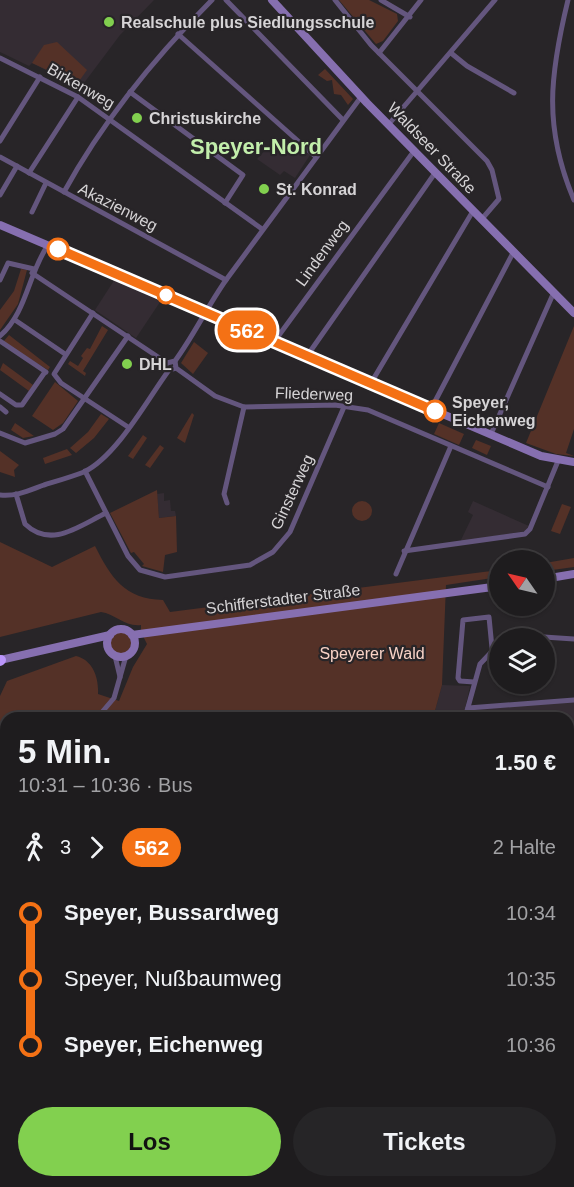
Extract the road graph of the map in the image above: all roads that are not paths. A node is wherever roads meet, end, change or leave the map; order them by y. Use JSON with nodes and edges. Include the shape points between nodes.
{"nodes":[{"id":1,"x":212,"y":0,"type":"edge"},
{"id":2,"x":226,"y":0,"type":"edge"},
{"id":3,"x":272,"y":0,"type":"edge"},
{"id":4,"x":335,"y":0,"type":"edge"},
{"id":5,"x":381,"y":0,"type":"edge"},
{"id":6,"x":421,"y":0,"type":"edge"},
{"id":7,"x":495,"y":0,"type":"edge"},
{"id":8,"x":568,"y":0,"type":"edge"},
{"id":9,"x":410,"y":16,"type":"junction"},
{"id":10,"x":178,"y":34,"type":"junction"},
{"id":11,"x":379,"y":53,"type":"junction"},
{"id":12,"x":451,"y":53,"type":"junction"},
{"id":13,"x":0,"y":58,"type":"edge"},
{"id":14,"x":40,"y":77,"type":"junction"},
{"id":15,"x":130,"y":92,"type":"junction"},
{"id":16,"x":418,"y":92,"type":"junction"},
{"id":17,"x":513,"y":93,"type":"dead end"},
{"id":18,"x":78,"y":97,"type":"junction"},
{"id":19,"x":361,"y":97,"type":"junction"},
{"id":20,"x":111,"y":119,"type":"junction"},
{"id":21,"x":343,"y":120,"type":"junction"},
{"id":22,"x":389,"y":124,"type":"junction"},
{"id":23,"x":0,"y":141,"type":"edge"},
{"id":24,"x":414,"y":151,"type":"junction"},
{"id":25,"x":0,"y":157,"type":"edge"},
{"id":26,"x":316,"y":157,"type":"junction"},
{"id":27,"x":17,"y":166,"type":"junction"},
{"id":28,"x":29,"y":173,"type":"junction"},
{"id":29,"x":435,"y":173,"type":"junction"},
{"id":30,"x":46,"y":183,"type":"junction"},
{"id":31,"x":64,"y":192,"type":"junction"},
{"id":32,"x":0,"y":195,"type":"edge"},
{"id":33,"x":574,"y":200,"type":"edge"},
{"id":34,"x":225,"y":203,"type":"junction"},
{"id":35,"x":473,"y":211,"type":"junction"},
{"id":36,"x":32,"y":212,"type":"dead end"},
{"id":37,"x":481,"y":220,"type":"junction"},
{"id":38,"x":0,"y":225,"type":"edge"},
{"id":39,"x":262,"y":229,"type":"junction"},
{"id":40,"x":48,"y":245,"type":"junction"},
{"id":41,"x":514,"y":251,"type":"junction"},
{"id":42,"x":33,"y":271,"type":"junction"},
{"id":43,"x":1,"y":276,"type":"edge"},
{"id":44,"x":226,"y":280,"type":"junction"},
{"id":45,"x":554,"y":292,"type":"junction"},
{"id":46,"x":205,"y":312,"type":"junction"},
{"id":47,"x":93,"y":313,"type":"junction"},
{"id":48,"x":574,"y":313,"type":"edge"},
{"id":49,"x":15,"y":320,"type":"junction"},
{"id":50,"x":0,"y":336,"type":"edge"},
{"id":51,"x":128,"y":336,"type":"junction"},
{"id":52,"x":0,"y":341,"type":"edge"},
{"id":53,"x":274,"y":342,"type":"junction"},
{"id":54,"x":65,"y":354,"type":"junction"},
{"id":55,"x":307,"y":356,"type":"junction"},
{"id":56,"x":175,"y":361,"type":"junction"},
{"id":57,"x":167,"y":363,"type":"junction"},
{"id":58,"x":177,"y":368,"type":"junction"},
{"id":59,"x":169,"y":370,"type":"junction"},
{"id":60,"x":45,"y":372,"type":"junction"},
{"id":61,"x":54,"y":374,"type":"junction"},
{"id":62,"x":371,"y":383,"type":"junction"},
{"id":63,"x":0,"y":394,"type":"edge"},
{"id":64,"x":85,"y":399,"type":"junction"},
{"id":65,"x":0,"y":407,"type":"edge"},
{"id":66,"x":244,"y":407,"type":"junction"},
{"id":67,"x":344,"y":407,"type":"junction"},
{"id":68,"x":431,"y":409,"type":"junction"},
{"id":69,"x":6,"y":412,"type":"dead end"},
{"id":70,"x":128,"y":428,"type":"junction"},
{"id":71,"x":0,"y":433,"type":"edge"},
{"id":72,"x":491,"y":434,"type":"junction"},
{"id":73,"x":451,"y":446,"type":"junction"},
{"id":74,"x":558,"y":460,"type":"junction"},
{"id":75,"x":574,"y":462,"type":"edge"},
{"id":76,"x":85,"y":471,"type":"junction"},
{"id":77,"x":548,"y":488,"type":"junction"},
{"id":78,"x":16,"y":494,"type":"junction"},
{"id":79,"x":0,"y":495,"type":"edge"},
{"id":80,"x":227,"y":503,"type":"dead end"},
{"id":81,"x":106,"y":513,"type":"junction"},
{"id":82,"x":404,"y":551,"type":"junction"},
{"id":83,"x":396,"y":574,"type":"dead end"},
{"id":84,"x":574,"y":576,"type":"edge"},
{"id":85,"x":555,"y":579,"type":"edge"},
{"id":86,"x":489,"y":587,"type":"edge"},
{"id":87,"x":490,"y":628,"type":"edge"},
{"id":88,"x":174,"y":629,"type":"junction"},
{"id":89,"x":110,"y":635,"type":"junction"},
{"id":90,"x":132,"y":635,"type":"junction"},
{"id":91,"x":555,"y":638,"type":"edge"},
{"id":92,"x":574,"y":639,"type":"edge"},
{"id":93,"x":78,"y":643,"type":"junction"},
{"id":94,"x":135,"y":645,"type":"junction"},
{"id":95,"x":489,"y":652,"type":"edge"},
{"id":96,"x":112,"y":653,"type":"junction"},
{"id":97,"x":126,"y":656,"type":"junction"},
{"id":98,"x":0,"y":661,"type":"edge"},
{"id":99,"x":121,"y":682,"type":"junction"},
{"id":100,"x":474,"y":682,"type":"junction"},
{"id":101,"x":574,"y":700,"type":"edge"},
{"id":102,"x":468,"y":708,"type":"junction"},
{"id":103,"x":102,"y":712,"type":"edge"},
{"id":104,"x":467,"y":712,"type":"edge"}],
"edges":[{"from":1,"to":10,"type":"street"},
{"from":2,"to":21,"type":"street"},
{"from":3,"to":19,"type":"main road","name":"Waldseer Straße"},
{"from":4,"to":11,"type":"street","via":[[346,18]]},
{"from":5,"to":9,"type":"street"},
{"from":6,"to":9,"type":"street"},
{"from":7,"to":12,"type":"street"},
{"from":8,"to":33,"type":"street","via":[[554,65],[552,101],[558,142]]},
{"from":9,"to":11,"type":"street"},
{"from":10,"to":15,"type":"street"},
{"from":10,"to":26,"type":"street"},
{"from":11,"to":16,"type":"street"},
{"from":12,"to":16,"type":"street"},
{"from":12,"to":17,"type":"street"},
{"from":13,"to":14,"type":"street","name":"Birkenweg"},
{"from":14,"to":18,"type":"street","name":"Birkenweg"},
{"from":14,"to":23,"type":"street"},
{"from":15,"to":20,"type":"street"},
{"from":15,"to":34,"type":"street","via":[[243,175]]},
{"from":16,"to":22,"type":"street"},
{"from":16,"to":37,"type":"street","via":[[478,150],[492,170],[499,199]]},
{"from":18,"to":20,"type":"street","name":"Birkenweg"},
{"from":18,"to":28,"type":"street"},
{"from":19,"to":21,"type":"street"},
{"from":19,"to":22,"type":"main road","name":"Waldseer Straße"},
{"from":20,"to":31,"type":"street","via":[[84,155]]},
{"from":20,"to":34,"type":"street","name":"Birkenweg"},
{"from":21,"to":26,"type":"street"},
{"from":22,"to":24,"type":"main road","name":"Waldseer Straße"},
{"from":24,"to":29,"type":"main road","name":"Waldseer Straße"},
{"from":24,"to":53,"type":"street","name":"Lindenweg"},
{"from":25,"to":27,"type":"street","name":"Akazienweg"},
{"from":26,"to":39,"type":"street"},
{"from":27,"to":28,"type":"street","name":"Akazienweg"},
{"from":27,"to":32,"type":"street"},
{"from":28,"to":30,"type":"street","name":"Akazienweg"},
{"from":29,"to":35,"type":"main road","name":"Waldseer Straße"},
{"from":29,"to":55,"type":"street"},
{"from":30,"to":31,"type":"street","name":"Akazienweg"},
{"from":30,"to":36,"type":"street"},
{"from":31,"to":44,"type":"street","name":"Akazienweg"},
{"from":34,"to":39,"type":"street","name":"Birkenweg"},
{"from":35,"to":37,"type":"main road","name":"Waldseer Straße"},
{"from":35,"to":62,"type":"street"},
{"from":37,"to":41,"type":"main road","name":"Waldseer Straße"},
{"from":38,"to":40,"type":"main road"},
{"from":39,"to":44,"type":"street"},
{"from":40,"to":42,"type":"street"},
{"from":40,"to":46,"type":"main road"},
{"from":41,"to":45,"type":"main road","name":"Waldseer Straße"},
{"from":41,"to":68,"type":"street"},
{"from":42,"to":43,"type":"street","via":[[9,262]]},
{"from":42,"to":47,"type":"street"},
{"from":42,"to":49,"type":"street"},
{"from":44,"to":46,"type":"street"},
{"from":45,"to":48,"type":"main road","name":"Waldseer Straße"},
{"from":45,"to":72,"type":"street"},
{"from":46,"to":53,"type":"main road"},
{"from":46,"to":56,"type":"street"},
{"from":47,"to":51,"type":"street"},
{"from":47,"to":54,"type":"street"},
{"from":49,"to":50,"type":"street"},
{"from":49,"to":54,"type":"street"},
{"from":51,"to":57,"type":"street"},
{"from":51,"to":64,"type":"street"},
{"from":52,"to":60,"type":"street"},
{"from":53,"to":55,"type":"main road"},
{"from":54,"to":61,"type":"street"},
{"from":55,"to":62,"type":"main road"},
{"from":56,"to":57,"type":"street"},
{"from":56,"to":58,"type":"street"},
{"from":57,"to":59,"type":"street"},
{"from":58,"to":59,"type":"street"},
{"from":58,"to":66,"type":"street","name":"Fliederweg","via":[[215,396]]},
{"from":59,"to":70,"type":"street"},
{"from":60,"to":61,"type":"street"},
{"from":60,"to":63,"type":"street","via":[[22,405]]},
{"from":61,"to":64,"type":"street"},
{"from":62,"to":68,"type":"main road"},
{"from":64,"to":70,"type":"street"},
{"from":64,"to":71,"type":"street","via":[[55,435],[25,443]]},
{"from":65,"to":69,"type":"street"},
{"from":66,"to":67,"type":"street","name":"Fliederweg"},
{"from":66,"to":80,"type":"street","via":[[224,494]]},
{"from":67,"to":73,"type":"street","name":"Fliederweg","via":[[379,414]]},
{"from":67,"to":81,"type":"street","name":"Ginsterweg","via":[[290,532],[276,549],[256,562],[165,577],[152,575],[131,562]]},
{"from":68,"to":72,"type":"main road"},
{"from":70,"to":76,"type":"street"},
{"from":72,"to":74,"type":"main road"},
{"from":73,"to":77,"type":"street","name":"Fliederweg"},
{"from":73,"to":82,"type":"street"},
{"from":74,"to":75,"type":"main road"},
{"from":74,"to":77,"type":"street"},
{"from":76,"to":78,"type":"street"},
{"from":76,"to":81,"type":"street","name":"Ginsterweg"},
{"from":77,"to":82,"type":"street","via":[[525,534]]},
{"from":78,"to":79,"type":"street"},
{"from":78,"to":81,"type":"street","via":[[25,524],[50,537],[60,536]]},
{"from":82,"to":83,"type":"street"},
{"from":84,"to":85,"type":"main road"},
{"from":86,"to":88,"type":"main road","name":"Schifferstadter Straße"},
{"from":87,"to":100,"type":"street","via":[[489,617],[463,620],[458,678]]},
{"from":88,"to":90,"type":"main road","name":"Schifferstadter Straße"},
{"from":88,"to":94,"type":"main road","name":"Schifferstadter Straße","via":[[153,634]]},
{"from":89,"to":90,"type":"main road","via":[[120,630]]},
{"from":89,"to":93,"type":"main road"},
{"from":89,"to":96,"type":"main road"},
{"from":90,"to":94,"type":"main road"},
{"from":91,"to":92,"type":"street"},
{"from":93,"to":96,"type":"main road","via":[[103,646]]},
{"from":93,"to":98,"type":"main road"},
{"from":94,"to":97,"type":"main road"},
{"from":95,"to":100,"type":"street"},
{"from":96,"to":97,"type":"main road"},
{"from":96,"to":99,"type":"street"},
{"from":97,"to":99,"type":"street"},
{"from":99,"to":103,"type":"street"},
{"from":100,"to":102,"type":"street"},
{"from":101,"to":102,"type":"street"},
{"from":102,"to":104,"type":"street"}]}
